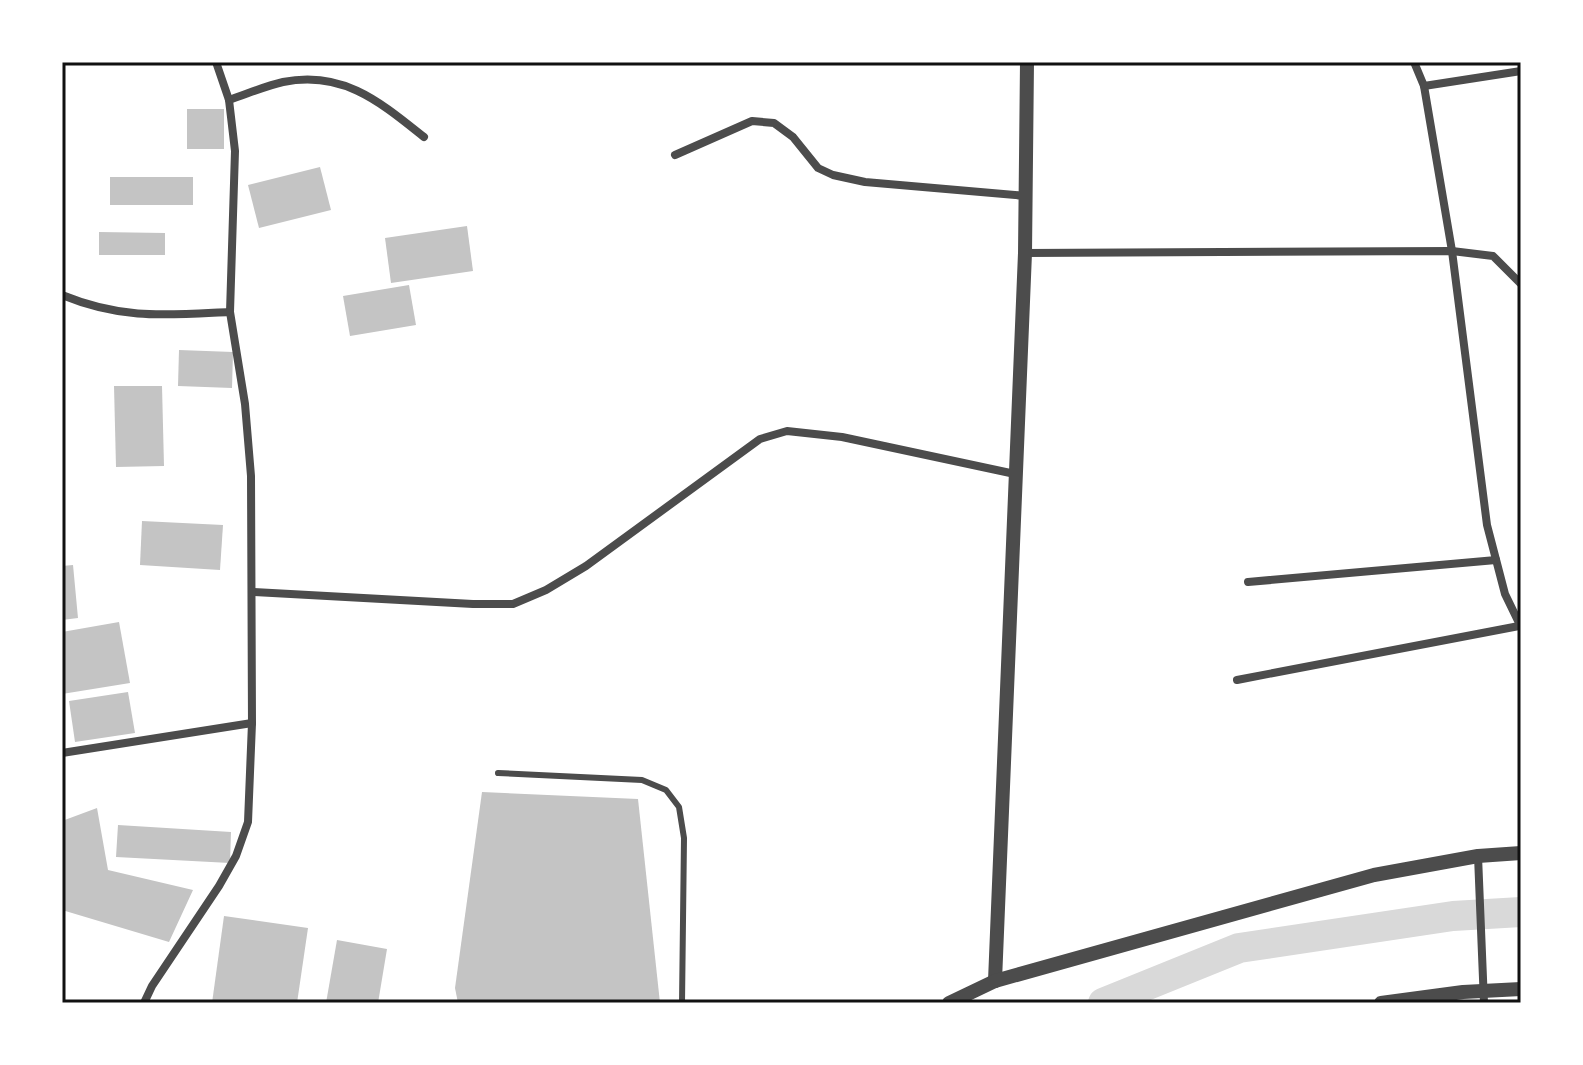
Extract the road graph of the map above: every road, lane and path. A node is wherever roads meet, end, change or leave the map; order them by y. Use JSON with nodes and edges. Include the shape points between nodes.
{"nodes":[{"id":1,"x":216,"y":62,"type":"edge"},
{"id":2,"x":1027,"y":62,"type":"edge"},
{"id":3,"x":1414,"y":62,"type":"edge"},
{"id":4,"x":1521,"y":71,"type":"edge"},
{"id":5,"x":1424,"y":86,"type":"junction"},
{"id":6,"x":229,"y":100,"type":"junction"},
{"id":7,"x":424,"y":137,"type":"dead end"},
{"id":8,"x":675,"y":155,"type":"dead end"},
{"id":9,"x":1026,"y":196,"type":"junction"},
{"id":10,"x":1452,"y":251,"type":"junction"},
{"id":11,"x":1025,"y":253,"type":"junction"},
{"id":12,"x":1521,"y":284,"type":"edge"},
{"id":13,"x":62,"y":295,"type":"edge"},
{"id":14,"x":230,"y":312,"type":"junction"},
{"id":15,"x":1015,"y":474,"type":"junction"},
{"id":16,"x":1496,"y":560,"type":"junction"},
{"id":17,"x":1248,"y":582,"type":"dead end"},
{"id":18,"x":253,"y":592,"type":"junction"},
{"id":19,"x":1520,"y":626,"type":"edge"},
{"id":20,"x":1237,"y":680,"type":"dead end"},
{"id":21,"x":252,"y":723,"type":"junction"},
{"id":22,"x":62,"y":753,"type":"edge"},
{"id":23,"x":498,"y":773,"type":"dead end"},
{"id":24,"x":1521,"y":853,"type":"edge"},
{"id":25,"x":1478,"y":856,"type":"junction"},
{"id":26,"x":995,"y":981,"type":"junction"},
{"id":27,"x":1521,"y":989,"type":"edge"},
{"id":28,"x":1484,"y":997,"type":"edge"},
{"id":29,"x":144,"y":1003,"type":"edge"},
{"id":30,"x":682,"y":1003,"type":"edge"},
{"id":31,"x":949,"y":1003,"type":"edge"},
{"id":32,"x":1381,"y":1003,"type":"edge"}],
"edges":[{"from":1,"to":6,"type":"street"},
{"from":2,"to":9,"type":"street"},
{"from":3,"to":5,"type":"street"},
{"from":4,"to":5,"type":"street"},
{"from":5,"to":10,"type":"street"},
{"from":6,"to":7,"type":"street","via":[[283,82],[315,79],[348,85]]},
{"from":6,"to":14,"type":"street","via":[[235,151]]},
{"from":8,"to":9,"type":"street","via":[[752,121],[774,123],[818,168],[833,175]]},
{"from":9,"to":11,"type":"street"},
{"from":10,"to":11,"type":"street"},
{"from":10,"to":12,"type":"street","via":[[1493,256]]},
{"from":10,"to":16,"type":"street"},
{"from":11,"to":15,"type":"street"},
{"from":13,"to":14,"type":"street","via":[[112,312]]},
{"from":14,"to":18,"type":"street","via":[[251,476]]},
{"from":15,"to":18,"type":"street","via":[[842,437],[787,431],[760,439],[586,566],[513,604]]},
{"from":15,"to":26,"type":"street"},
{"from":16,"to":17,"type":"street"},
{"from":16,"to":19,"type":"street"},
{"from":18,"to":21,"type":"street"},
{"from":19,"to":20,"type":"street"},
{"from":21,"to":22,"type":"street"},
{"from":21,"to":29,"type":"street","via":[[248,822],[236,856]]},
{"from":23,"to":30,"type":"lane","via":[[642,780],[666,790],[679,807],[684,838]]},
{"from":24,"to":25,"type":"street"},
{"from":25,"to":26,"type":"street","via":[[1374,875]]},
{"from":25,"to":28,"type":"street"},
{"from":26,"to":31,"type":"street"},
{"from":27,"to":28,"type":"street"},
{"from":28,"to":32,"type":"street"}]}
